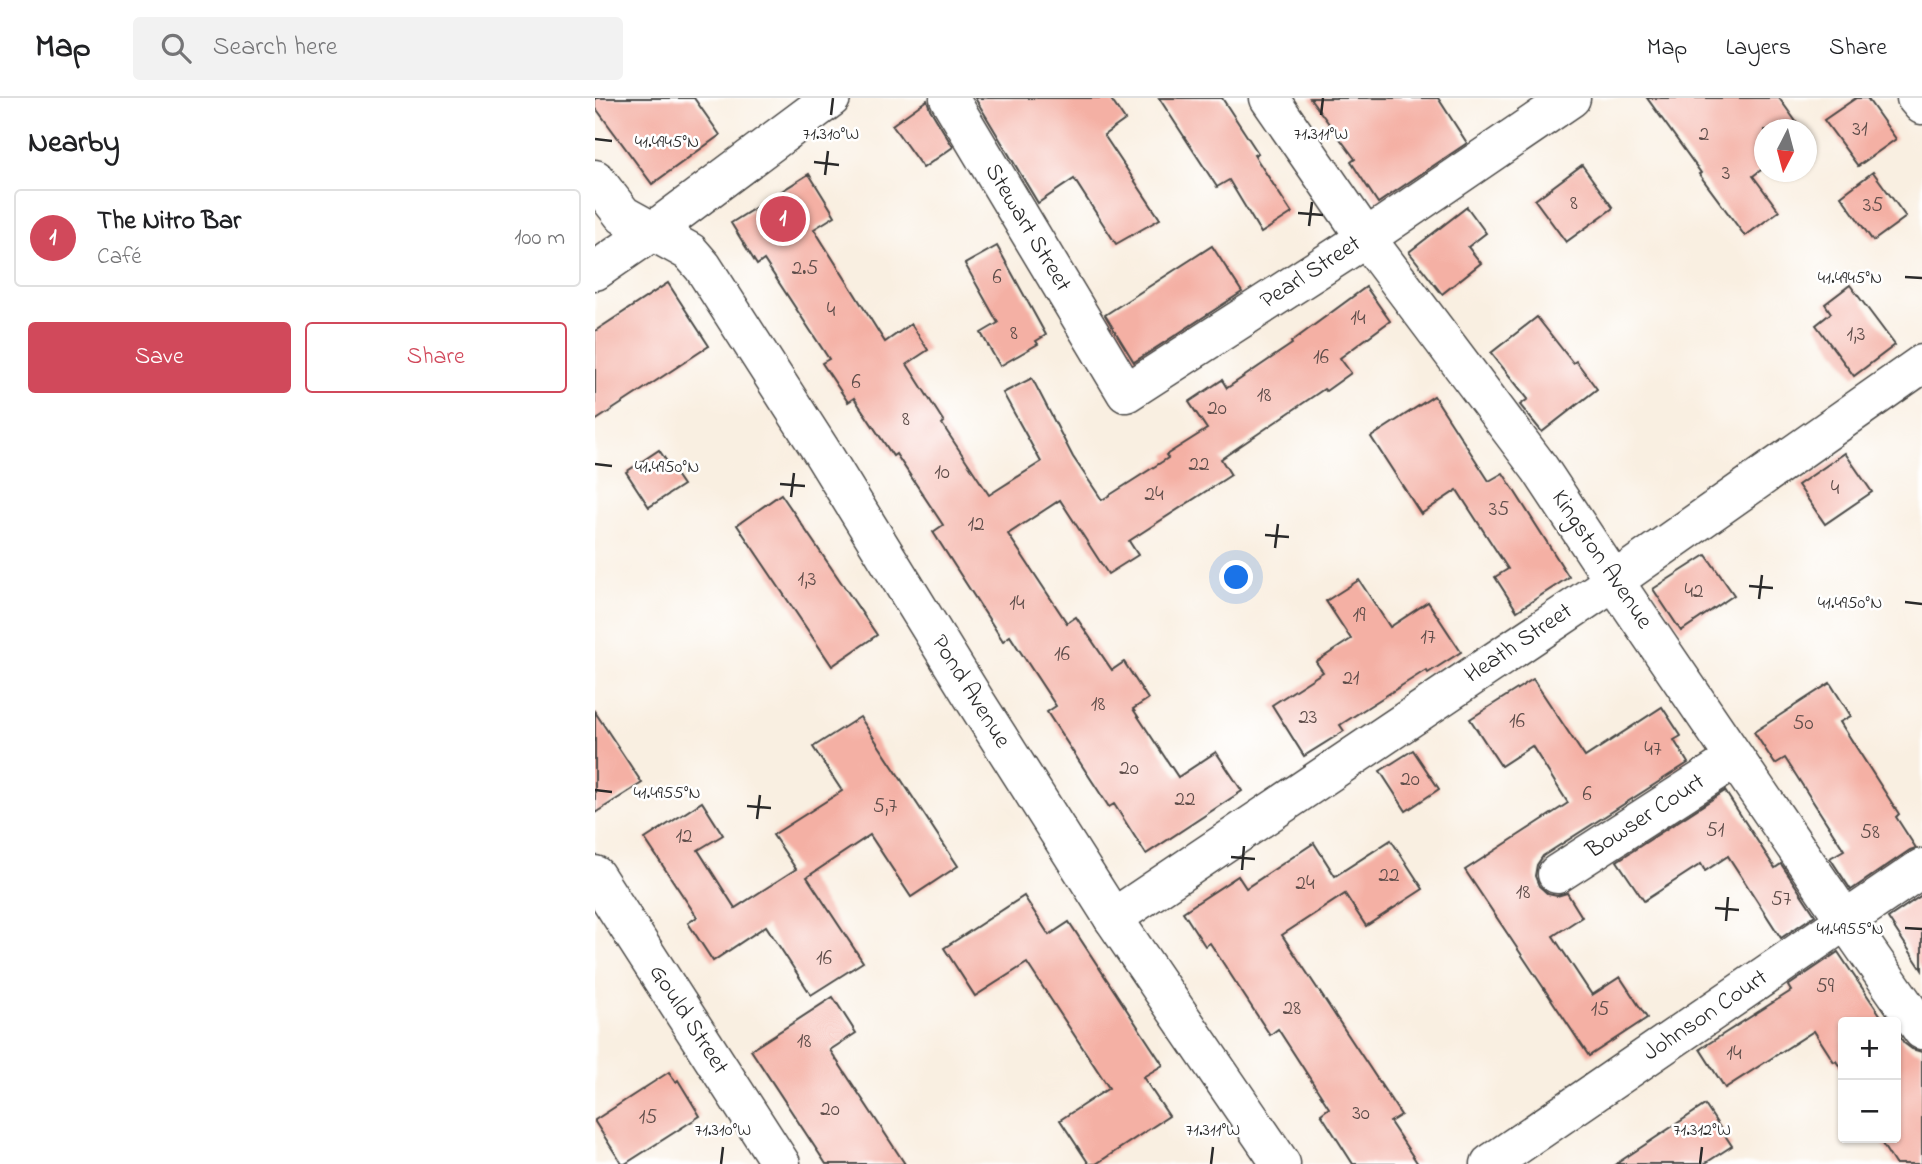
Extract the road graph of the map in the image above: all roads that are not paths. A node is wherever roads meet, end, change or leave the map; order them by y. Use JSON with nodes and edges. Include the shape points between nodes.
{"nodes":[{"id":1,"x":831,"y":98,"type":"edge"},
{"id":2,"x":949,"y":98,"type":"edge"},
{"id":3,"x":1269,"y":98,"type":"edge"},
{"id":4,"x":1571,"y":98,"type":"edge"},
{"id":5,"x":1916,"y":98,"type":"edge"},
{"id":6,"x":1922,"y":105,"type":"edge"},
{"id":7,"x":595,"y":179,"type":"edge"},
{"id":8,"x":653,"y":231,"type":"junction"},
{"id":9,"x":1366,"y":238,"type":"junction"},
{"id":10,"x":595,"y":271,"type":"edge"},
{"id":11,"x":1105,"y":358,"type":"joint"},
{"id":12,"x":1922,"y":364,"type":"edge"},
{"id":13,"x":1614,"y":580,"type":"junction"},
{"id":14,"x":1735,"y":759,"type":"junction"},
{"id":15,"x":1922,"y":868,"type":"edge"},
{"id":16,"x":1557,"y":874,"type":"dead end"},
{"id":17,"x":595,"y":875,"type":"edge"},
{"id":18,"x":1113,"y":918,"type":"junction"},
{"id":19,"x":1846,"y":921,"type":"junction"},
{"id":20,"x":1922,"y":1030,"type":"edge"},
{"id":21,"x":781,"y":1164,"type":"edge"},
{"id":22,"x":1281,"y":1164,"type":"edge"},
{"id":23,"x":1490,"y":1164,"type":"edge"}],
"edges":[{"from":1,"to":8,"type":"street"},
{"from":2,"to":11,"type":"street","name":"Stewart Street"},
{"from":3,"to":9,"type":"street","name":"Kingston Avenue"},
{"from":4,"to":9,"type":"street","name":"Pearl Street"},
{"from":5,"to":6,"type":"street"},
{"from":7,"to":8,"type":"street","name":"Pond Avenue","via":[[623,215]]},
{"from":8,"to":10,"type":"street"},
{"from":8,"to":18,"type":"street","name":"Pond Avenue","via":[[690,252],[703,267]]},
{"from":9,"to":11,"type":"street","name":"Pearl Street","via":[[1126,393]]},
{"from":9,"to":13,"type":"street","name":"Kingston Avenue","via":[[1540,469]]},
{"from":12,"to":13,"type":"street","name":"Heath Street"},
{"from":13,"to":14,"type":"street","name":"Kingston Avenue"},
{"from":13,"to":18,"type":"street","name":"Heath Street"},
{"from":14,"to":16,"type":"street","name":"Bowser Court"},
{"from":14,"to":19,"type":"street","name":"Kingston Avenue"},
{"from":15,"to":19,"type":"street","name":"Johnson Court"},
{"from":17,"to":21,"type":"street","name":"Gould Street"},
{"from":18,"to":22,"type":"street","name":"Pond Avenue"},
{"from":19,"to":20,"type":"street","name":"Kingston Avenue"},
{"from":19,"to":23,"type":"street","name":"Johnson Court"}]}
